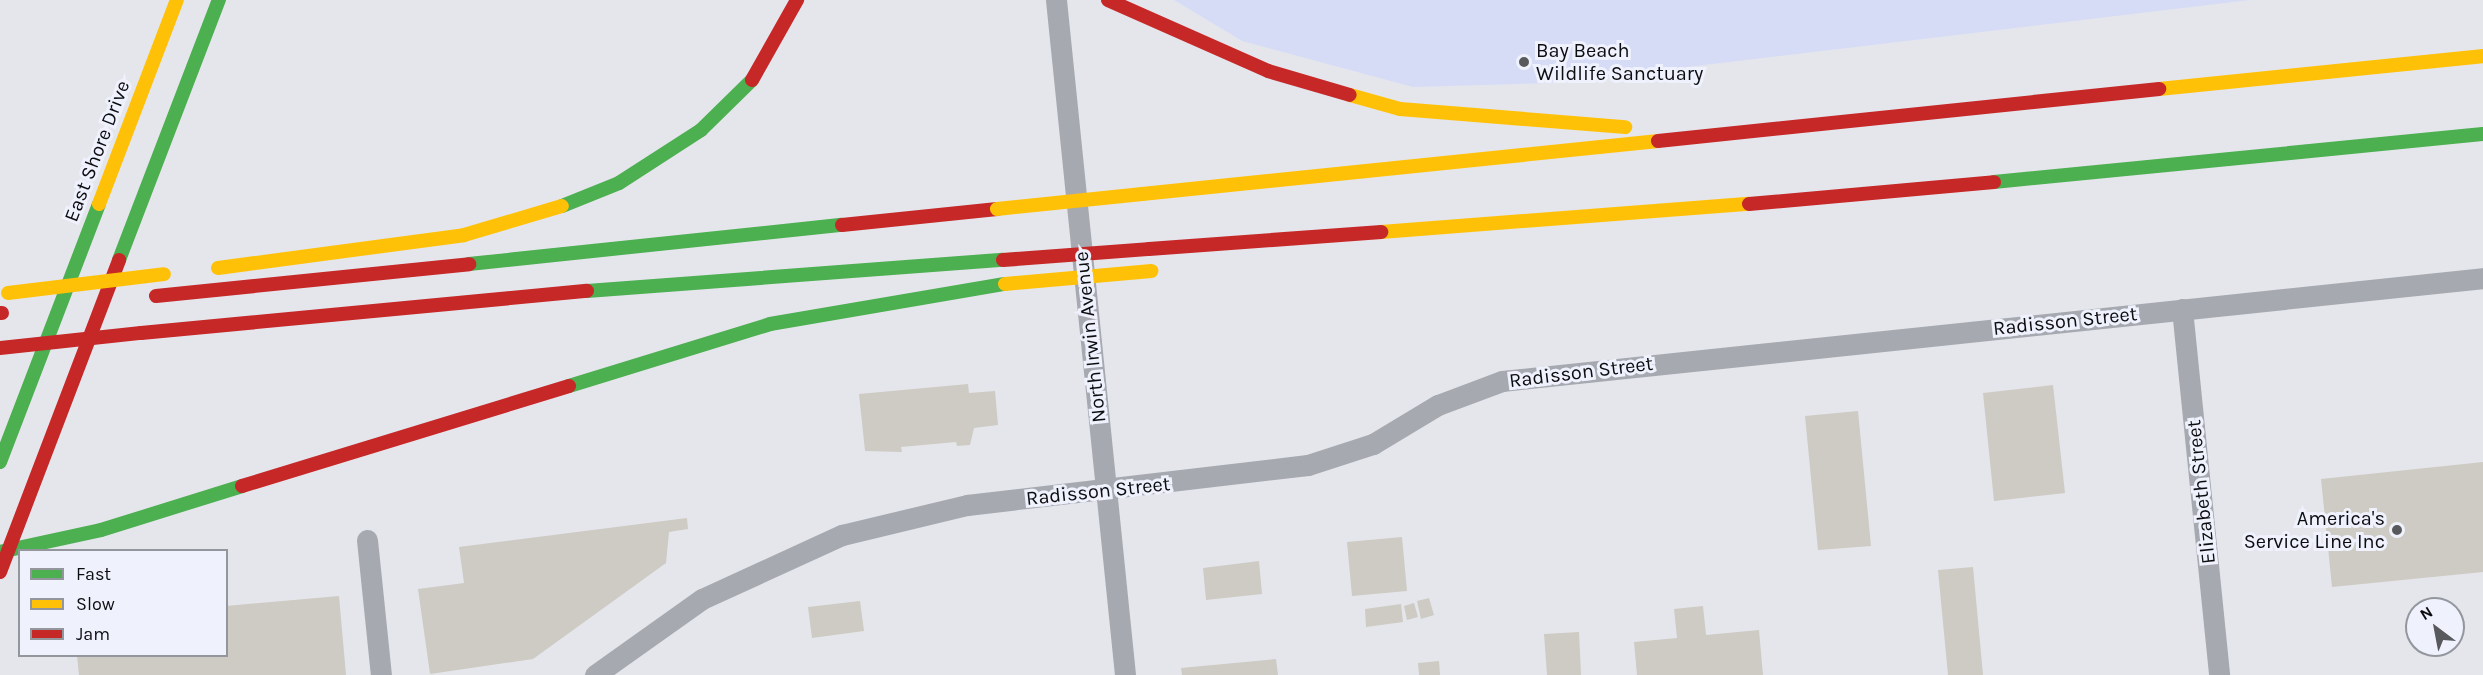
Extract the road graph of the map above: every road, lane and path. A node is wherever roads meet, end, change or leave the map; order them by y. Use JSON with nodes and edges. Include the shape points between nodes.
{"nodes":[{"id":1,"x":177,"y":0,"type":"edge"},
{"id":2,"x":219,"y":0,"type":"edge"},
{"id":3,"x":797,"y":0,"type":"edge"},
{"id":4,"x":1056,"y":0,"type":"edge"},
{"id":5,"x":1108,"y":0,"type":"edge"},
{"id":6,"x":2483,"y":56,"type":"edge"},
{"id":7,"x":1759,"y":130,"type":"junction"},
{"id":8,"x":2483,"y":134,"type":"edge"},
{"id":9,"x":1527,"y":222,"type":"junction"},
{"id":10,"x":1355,"y":251,"type":"dead end"},
{"id":11,"x":199,"y":270,"type":"dead end"},
{"id":12,"x":1157,"y":270,"type":"dead end"},
{"id":13,"x":170,"y":274,"type":"dead end"},
{"id":14,"x":2483,"y":278,"type":"edge"},
{"id":15,"x":4,"y":294,"type":"edge"},
{"id":16,"x":150,"y":297,"type":"dead end"},
{"id":17,"x":121,"y":300,"type":"dead end"},
{"id":18,"x":38,"y":309,"type":"dead end"},
{"id":19,"x":2182,"y":309,"type":"junction"},
{"id":20,"x":0,"y":348,"type":"edge"},
{"id":21,"x":0,"y":462,"type":"edge"},
{"id":22,"x":1106,"y":491,"type":"junction"},
{"id":23,"x":367,"y":540,"type":"dead end"},
{"id":24,"x":4,"y":551,"type":"edge"},
{"id":25,"x":0,"y":572,"type":"edge"},
{"id":26,"x":381,"y":675,"type":"edge"},
{"id":27,"x":595,"y":675,"type":"edge"},
{"id":28,"x":1125,"y":675,"type":"edge"},
{"id":29,"x":2219,"y":675,"type":"edge"}],
"edges":[{"from":1,"to":21,"type":"main road","name":"East Shore Drive"},
{"from":2,"to":24,"type":"main road","via":[[99,317]]},
{"from":3,"to":11,"type":"main road","via":[[751,82],[701,130],[619,183],[544,213],[464,235]]},
{"from":4,"to":22,"type":"street","name":"North Irwin Avenue"},
{"from":5,"to":7,"type":"main road","via":[[1268,70],[1400,109],[1594,127]]},
{"from":6,"to":7,"type":"main road"},
{"from":7,"to":16,"type":"main road","bridge":true},
{"from":8,"to":9,"type":"main road","via":[[2032,180]]},
{"from":9,"to":10,"type":"main road"},
{"from":9,"to":20,"type":"main road","bridge":true,"via":[[508,297]]},
{"from":12,"to":24,"type":"main road","bridge":true,"via":[[1005,284],[770,324],[101,530]]},
{"from":13,"to":15,"type":"main road","bridge":true},
{"from":14,"to":19,"type":"street","name":"Radisson Street"},
{"from":17,"to":18,"type":"main road"},
{"from":19,"to":22,"type":"street","name":"Radisson Street","via":[[1532,375],[1473,390],[1338,458]]},
{"from":19,"to":29,"type":"street","name":"Elizabeth Street"},
{"from":22,"to":27,"type":"street","name":"Radisson Street","via":[[967,505],[842,535],[702,599]]},
{"from":22,"to":28,"type":"street","name":"North Irwin Avenue"},
{"from":23,"to":26,"type":"street"},
{"from":24,"to":25,"type":"main road"}]}
